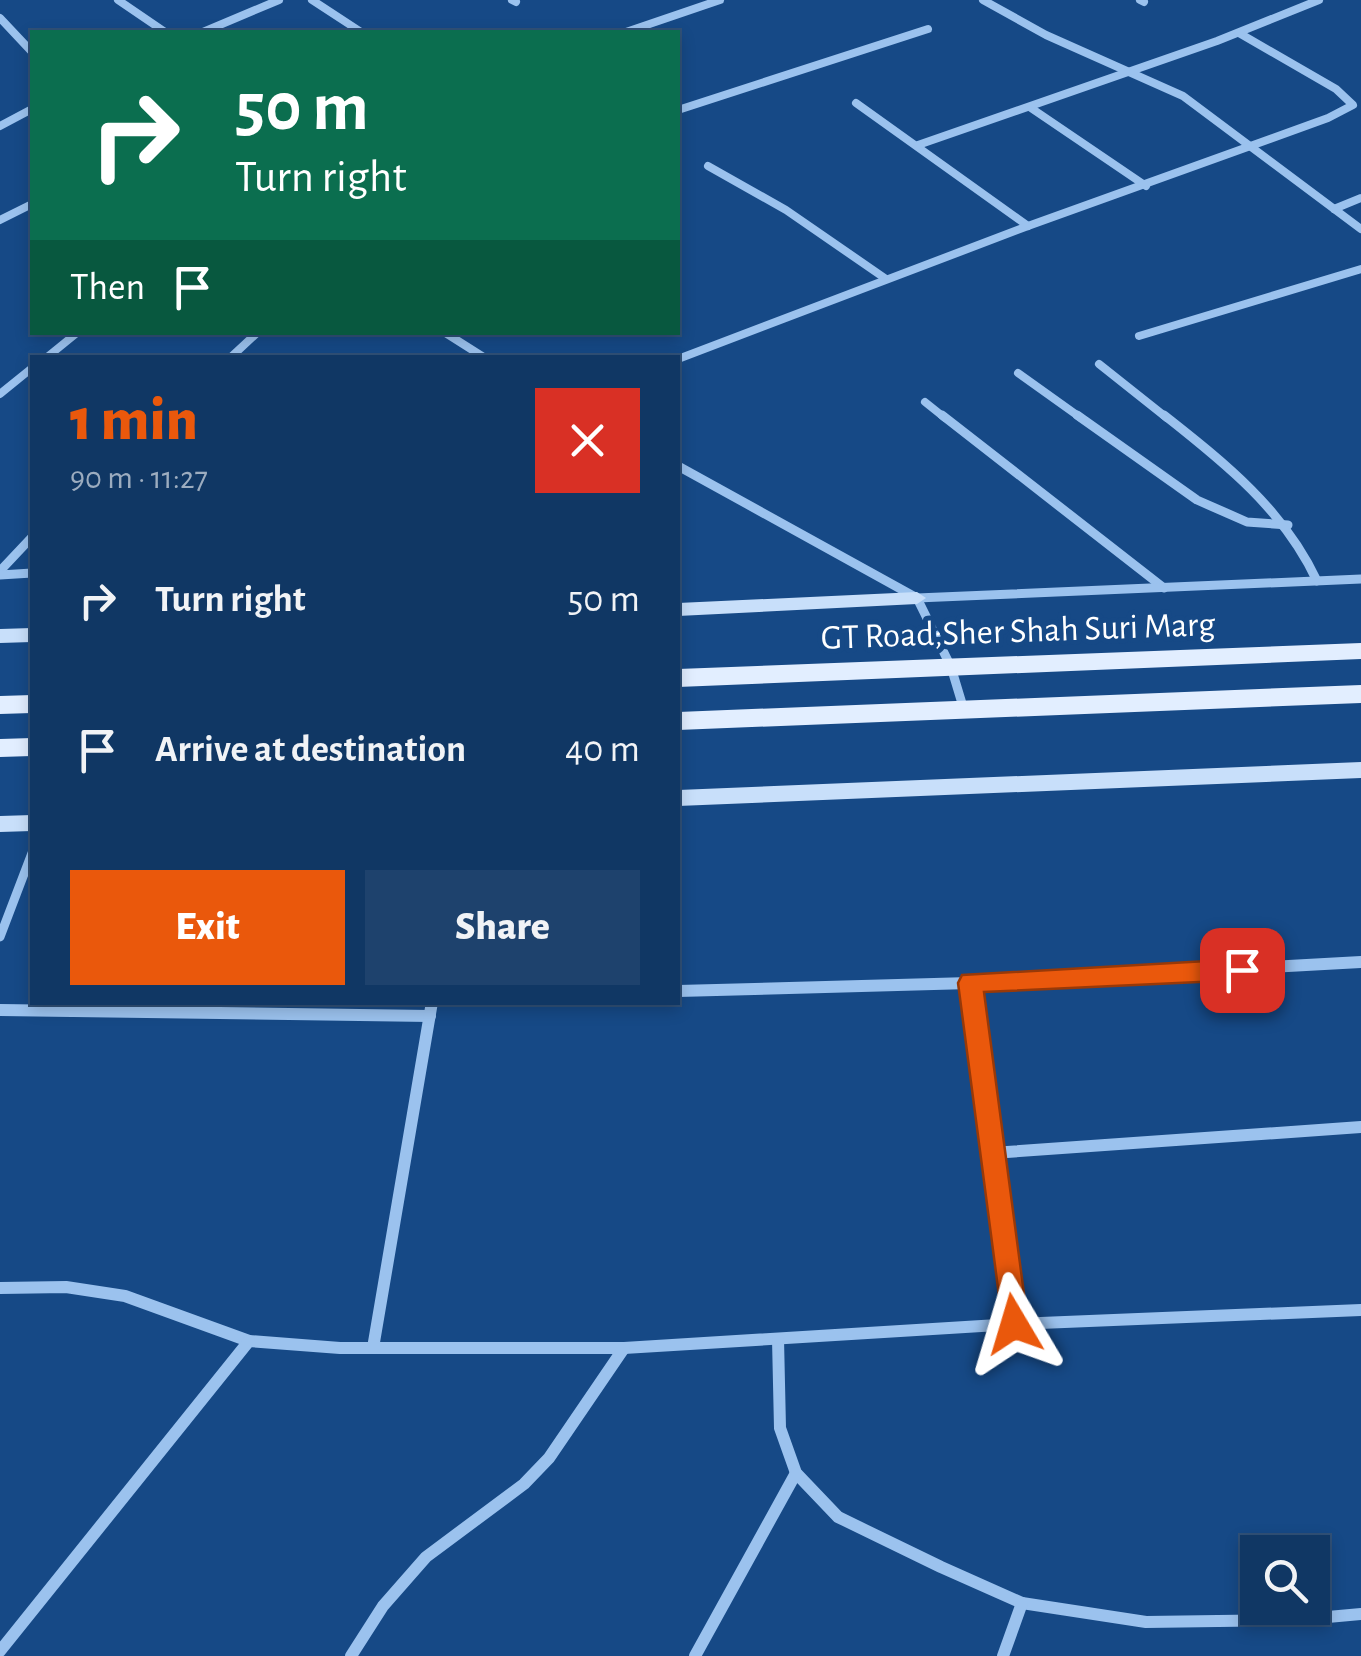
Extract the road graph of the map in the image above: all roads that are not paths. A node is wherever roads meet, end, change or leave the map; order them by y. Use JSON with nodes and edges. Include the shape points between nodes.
{"nodes":[{"id":1,"x":118,"y":0,"type":"edge"},
{"id":2,"x":278,"y":0,"type":"edge"},
{"id":3,"x":312,"y":0,"type":"edge"},
{"id":4,"x":720,"y":0,"type":"edge"},
{"id":5,"x":983,"y":0,"type":"edge"},
{"id":6,"x":1318,"y":0,"type":"edge"},
{"id":7,"x":0,"y":18,"type":"edge"},
{"id":8,"x":928,"y":29,"type":"dead end"},
{"id":9,"x":162,"y":30,"type":"edge"},
{"id":10,"x":208,"y":30,"type":"edge"},
{"id":11,"x":358,"y":30,"type":"edge"},
{"id":12,"x":632,"y":30,"type":"edge"},
{"id":13,"x":1239,"y":33,"type":"junction"},
{"id":14,"x":30,"y":50,"type":"edge"},
{"id":15,"x":1132,"y":70,"type":"junction"},
{"id":16,"x":856,"y":103,"type":"dead end"},
{"id":17,"x":1031,"y":108,"type":"junction"},
{"id":18,"x":680,"y":109,"type":"edge"},
{"id":19,"x":30,"y":110,"type":"edge"},
{"id":20,"x":0,"y":126,"type":"edge"},
{"id":21,"x":918,"y":145,"type":"junction"},
{"id":22,"x":1251,"y":145,"type":"junction"},
{"id":23,"x":708,"y":166,"type":"dead end"},
{"id":24,"x":1146,"y":186,"type":"junction"},
{"id":25,"x":1361,"y":198,"type":"edge"},
{"id":26,"x":30,"y":205,"type":"edge"},
{"id":27,"x":1334,"y":209,"type":"junction"},
{"id":28,"x":0,"y":220,"type":"edge"},
{"id":29,"x":1028,"y":226,"type":"junction"},
{"id":30,"x":1361,"y":230,"type":"edge"},
{"id":31,"x":1361,"y":269,"type":"edge"},
{"id":32,"x":886,"y":279,"type":"junction"},
{"id":33,"x":74,"y":335,"type":"edge"},
{"id":34,"x":255,"y":335,"type":"edge"},
{"id":35,"x":449,"y":335,"type":"edge"},
{"id":36,"x":1139,"y":336,"type":"dead end"},
{"id":37,"x":50,"y":355,"type":"edge"},
{"id":38,"x":233,"y":355,"type":"edge"},
{"id":39,"x":481,"y":355,"type":"edge"},
{"id":40,"x":680,"y":359,"type":"edge"},
{"id":41,"x":1099,"y":364,"type":"dead end"},
{"id":42,"x":30,"y":370,"type":"edge"},
{"id":43,"x":1018,"y":373,"type":"dead end"},
{"id":44,"x":0,"y":394,"type":"edge"},
{"id":45,"x":925,"y":402,"type":"dead end"},
{"id":46,"x":680,"y":467,"type":"edge"},
{"id":47,"x":1288,"y":526,"type":"junction"},
{"id":48,"x":30,"y":539,"type":"edge"},
{"id":49,"x":0,"y":573,"type":"edge"},
{"id":50,"x":30,"y":573,"type":"edge"},
{"id":51,"x":1361,"y":579,"type":"edge"},
{"id":52,"x":1317,"y":582,"type":"junction"},
{"id":53,"x":1164,"y":589,"type":"junction"},
{"id":54,"x":917,"y":598,"type":"junction"},
{"id":55,"x":680,"y":610,"type":"edge"},
{"id":56,"x":30,"y":635,"type":"edge"},
{"id":57,"x":0,"y":636,"type":"edge"},
{"id":58,"x":1361,"y":651,"type":"edge"},
{"id":59,"x":952,"y":668,"type":"junction"},
{"id":60,"x":680,"y":678,"type":"edge"},
{"id":61,"x":1361,"y":694,"type":"edge"},
{"id":62,"x":30,"y":704,"type":"edge"},
{"id":63,"x":0,"y":705,"type":"edge"},
{"id":64,"x":964,"y":710,"type":"junction"},
{"id":65,"x":680,"y":722,"type":"edge"},
{"id":66,"x":30,"y":747,"type":"edge"},
{"id":67,"x":0,"y":748,"type":"edge"},
{"id":68,"x":1361,"y":770,"type":"edge"},
{"id":69,"x":680,"y":798,"type":"edge"},
{"id":70,"x":30,"y":822,"type":"edge"},
{"id":71,"x":0,"y":824,"type":"edge"},
{"id":72,"x":30,"y":858,"type":"edge"},
{"id":73,"x":0,"y":937,"type":"edge"},
{"id":74,"x":1361,"y":962,"type":"edge"},
{"id":75,"x":970,"y":983,"type":"junction"},
{"id":76,"x":680,"y":991,"type":"edge"},
{"id":77,"x":431,"y":1009,"type":"edge"},
{"id":78,"x":0,"y":1010,"type":"edge"},
{"id":79,"x":1361,"y":1127,"type":"edge"},
{"id":80,"x":992,"y":1153,"type":"junction"},
{"id":81,"x":0,"y":1288,"type":"edge"},
{"id":82,"x":1361,"y":1310,"type":"edge"},
{"id":83,"x":1014,"y":1324,"type":"junction"},
{"id":84,"x":778,"y":1339,"type":"junction"},
{"id":85,"x":249,"y":1341,"type":"junction"},
{"id":86,"x":373,"y":1348,"type":"junction"},
{"id":87,"x":624,"y":1348,"type":"junction"},
{"id":88,"x":796,"y":1474,"type":"junction"},
{"id":89,"x":1022,"y":1603,"type":"junction"},
{"id":90,"x":1361,"y":1614,"type":"edge"},
{"id":91,"x":0,"y":1652,"type":"edge"},
{"id":92,"x":351,"y":1656,"type":"edge"},
{"id":93,"x":694,"y":1656,"type":"edge"},
{"id":94,"x":1004,"y":1656,"type":"edge"}],
"edges":[{"from":1,"to":9,"type":"street"},
{"from":2,"to":10,"type":"street"},
{"from":3,"to":11,"type":"street"},
{"from":4,"to":12,"type":"street"},
{"from":5,"to":15,"type":"street"},
{"from":6,"to":13,"type":"street"},
{"from":7,"to":14,"type":"street"},
{"from":8,"to":18,"type":"street"},
{"from":13,"to":15,"type":"street"},
{"from":13,"to":22,"type":"street","via":[[1353,105]]},
{"from":15,"to":17,"type":"street"},
{"from":15,"to":22,"type":"street","via":[[1183,96]]},
{"from":16,"to":21,"type":"street"},
{"from":17,"to":21,"type":"street"},
{"from":17,"to":24,"type":"street"},
{"from":19,"to":20,"type":"street"},
{"from":21,"to":29,"type":"street"},
{"from":22,"to":24,"type":"street"},
{"from":22,"to":27,"type":"street"},
{"from":23,"to":32,"type":"street"},
{"from":24,"to":29,"type":"street"},
{"from":25,"to":27,"type":"street"},
{"from":26,"to":28,"type":"street"},
{"from":27,"to":30,"type":"street"},
{"from":29,"to":32,"type":"street"},
{"from":31,"to":36,"type":"street"},
{"from":32,"to":40,"type":"street"},
{"from":33,"to":37,"type":"street"},
{"from":34,"to":38,"type":"street"},
{"from":35,"to":39,"type":"street"},
{"from":41,"to":47,"type":"street"},
{"from":42,"to":44,"type":"street"},
{"from":43,"to":47,"type":"street","via":[[1211,508],[1247,522]]},
{"from":45,"to":53,"type":"street"},
{"from":46,"to":54,"type":"street"},
{"from":47,"to":52,"type":"street","via":[[1308,553]]},
{"from":48,"to":49,"type":"street"},
{"from":49,"to":50,"type":"street"},
{"from":51,"to":52,"type":"street"},
{"from":52,"to":53,"type":"street"},
{"from":53,"to":54,"type":"street"},
{"from":54,"to":55,"type":"main road"},
{"from":54,"to":59,"type":"street"},
{"from":56,"to":57,"type":"main road"},
{"from":58,"to":59,"type":"main road","name":"GT Road;Sher Shah Suri Marg"},
{"from":59,"to":60,"type":"main road","name":"GT Road;Sher Shah Suri Marg"},
{"from":59,"to":64,"type":"street"},
{"from":61,"to":64,"type":"main road"},
{"from":62,"to":63,"type":"main road"},
{"from":64,"to":65,"type":"main road"},
{"from":66,"to":67,"type":"main road"},
{"from":68,"to":69,"type":"main road"},
{"from":70,"to":71,"type":"main road"},
{"from":72,"to":73,"type":"street"},
{"from":74,"to":75,"type":"street"},
{"from":75,"to":76,"type":"street"},
{"from":75,"to":80,"type":"street"},
{"from":77,"to":78,"type":"street"},
{"from":77,"to":86,"type":"street"},
{"from":79,"to":80,"type":"street"},
{"from":80,"to":83,"type":"street"},
{"from":81,"to":85,"type":"street","via":[[66,1287],[126,1296]]},
{"from":82,"to":83,"type":"street"},
{"from":83,"to":84,"type":"street"},
{"from":84,"to":87,"type":"street"},
{"from":84,"to":88,"type":"street","via":[[780,1428]]},
{"from":85,"to":86,"type":"street"},
{"from":85,"to":91,"type":"street"},
{"from":86,"to":87,"type":"street"},
{"from":87,"to":92,"type":"street","via":[[549,1458],[426,1557]]},
{"from":88,"to":89,"type":"street","via":[[838,1517]]},
{"from":88,"to":93,"type":"street"},
{"from":89,"to":90,"type":"street","via":[[1146,1622]]},
{"from":89,"to":94,"type":"street"}]}
